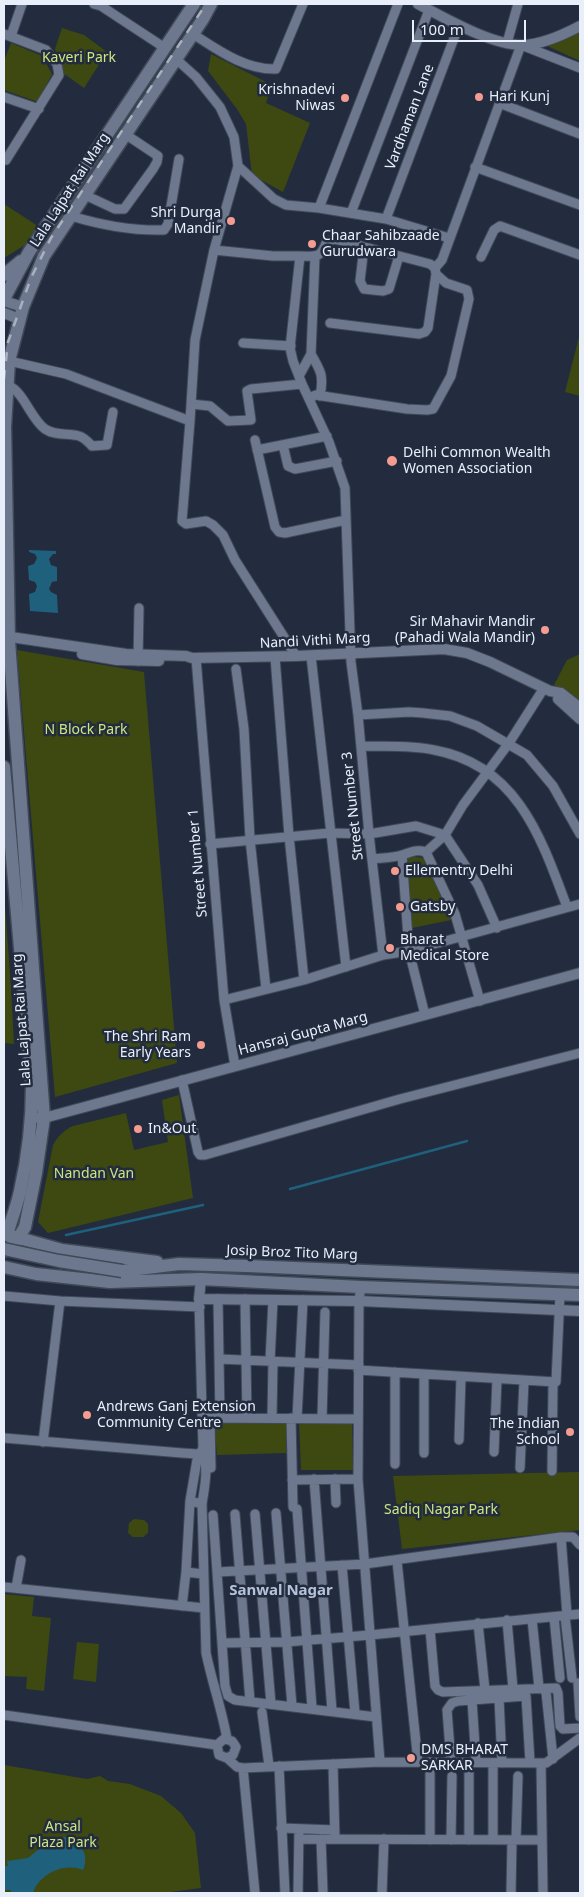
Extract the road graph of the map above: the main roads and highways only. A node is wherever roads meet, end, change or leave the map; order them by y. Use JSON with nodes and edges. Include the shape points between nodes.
{"nodes":[{"id":1,"x":194,"y":4,"type":"edge"},
{"id":2,"x":211,"y":4,"type":"edge"},
{"id":3,"x":29,"y":252,"type":"junction"},
{"id":4,"x":4,"y":275,"type":"edge"},
{"id":5,"x":4,"y":300,"type":"edge"},
{"id":6,"x":6,"y":639,"type":"edge"},
{"id":7,"x":7,"y":656,"type":"edge"},
{"id":8,"x":4,"y":767,"type":"edge"},
{"id":9,"x":19,"y":778,"type":"junction"},
{"id":10,"x":5,"y":780,"type":"edge"},
{"id":11,"x":21,"y":801,"type":"junction"},
{"id":12,"x":7,"y":802,"type":"junction"},
{"id":13,"x":38,"y":1118,"type":"junction"},
{"id":14,"x":20,"y":1192,"type":"junction"},
{"id":15,"x":4,"y":1210,"type":"edge"},
{"id":16,"x":26,"y":1220,"type":"junction"},
{"id":17,"x":10,"y":1236,"type":"edge"},
{"id":18,"x":41,"y":1244,"type":"junction"},
{"id":19,"x":4,"y":1250,"type":"edge"},
{"id":20,"x":179,"y":1264,"type":"junction"},
{"id":21,"x":4,"y":1268,"type":"edge"},
{"id":22,"x":36,"y":1274,"type":"junction"},
{"id":23,"x":580,"y":1280,"type":"edge"},
{"id":24,"x":580,"y":1295,"type":"edge"}],
"edges":[{"from":1,"to":3,"type":"main road","name":"Lala Lajpat Rai Marg"},
{"from":2,"to":6,"type":"main road","name":"Lala Lajpat Rai Marg","via":[[44,256],[21,313],[9,361],[4,427]]},
{"from":3,"to":4,"type":"main road"},
{"from":3,"to":5,"type":"main road","name":"Lala Lajpat Rai Marg"},
{"from":6,"to":7,"type":"main road","name":"Lala Lajpat Rai Marg"},
{"from":7,"to":9,"type":"main road","name":"Lala Lajpat Rai Marg"},
{"from":8,"to":10,"type":"main road","name":"Lala Lajpat Rai Marg"},
{"from":9,"to":10,"type":"main road"},
{"from":9,"to":11,"type":"main road","name":"Lala Lajpat Rai Marg"},
{"from":10,"to":12,"type":"main road","name":"Lala Lajpat Rai Marg"},
{"from":11,"to":12,"type":"main road"},
{"from":11,"to":13,"type":"main road","name":"Lala Lajpat Rai Marg"},
{"from":12,"to":13,"type":"main road","name":"Lala Lajpat Rai Marg","via":[[32,1084]]},
{"from":13,"to":14,"type":"main road","name":"Lala Lajpat Rai Marg"},
{"from":13,"to":16,"type":"main road","name":"Lala Lajpat Rai Marg","via":[[36,1173]]},
{"from":14,"to":15,"type":"main road"},
{"from":14,"to":17,"type":"main road","name":"Lala Lajpat Rai Marg"},
{"from":16,"to":17,"type":"main road","name":"Lala Lajpat Rai Marg"},
{"from":16,"to":18,"type":"main road","via":[[32,1236]]},
{"from":17,"to":18,"type":"main road"},
{"from":17,"to":19,"type":"main road"},
{"from":18,"to":20,"type":"main road","via":[[62,1250]]},
{"from":18,"to":22,"type":"main road"},
{"from":19,"to":20,"type":"main road","name":"Josip Broz Tito Marg","bridge":true,"via":[[59,1262],[122,1270]]},
{"from":20,"to":23,"type":"main road","name":"Josip Broz Tito Marg"},
{"from":21,"to":22,"type":"main road"},
{"from":22,"to":24,"type":"main road","via":[[110,1282],[201,1279]]}]}
